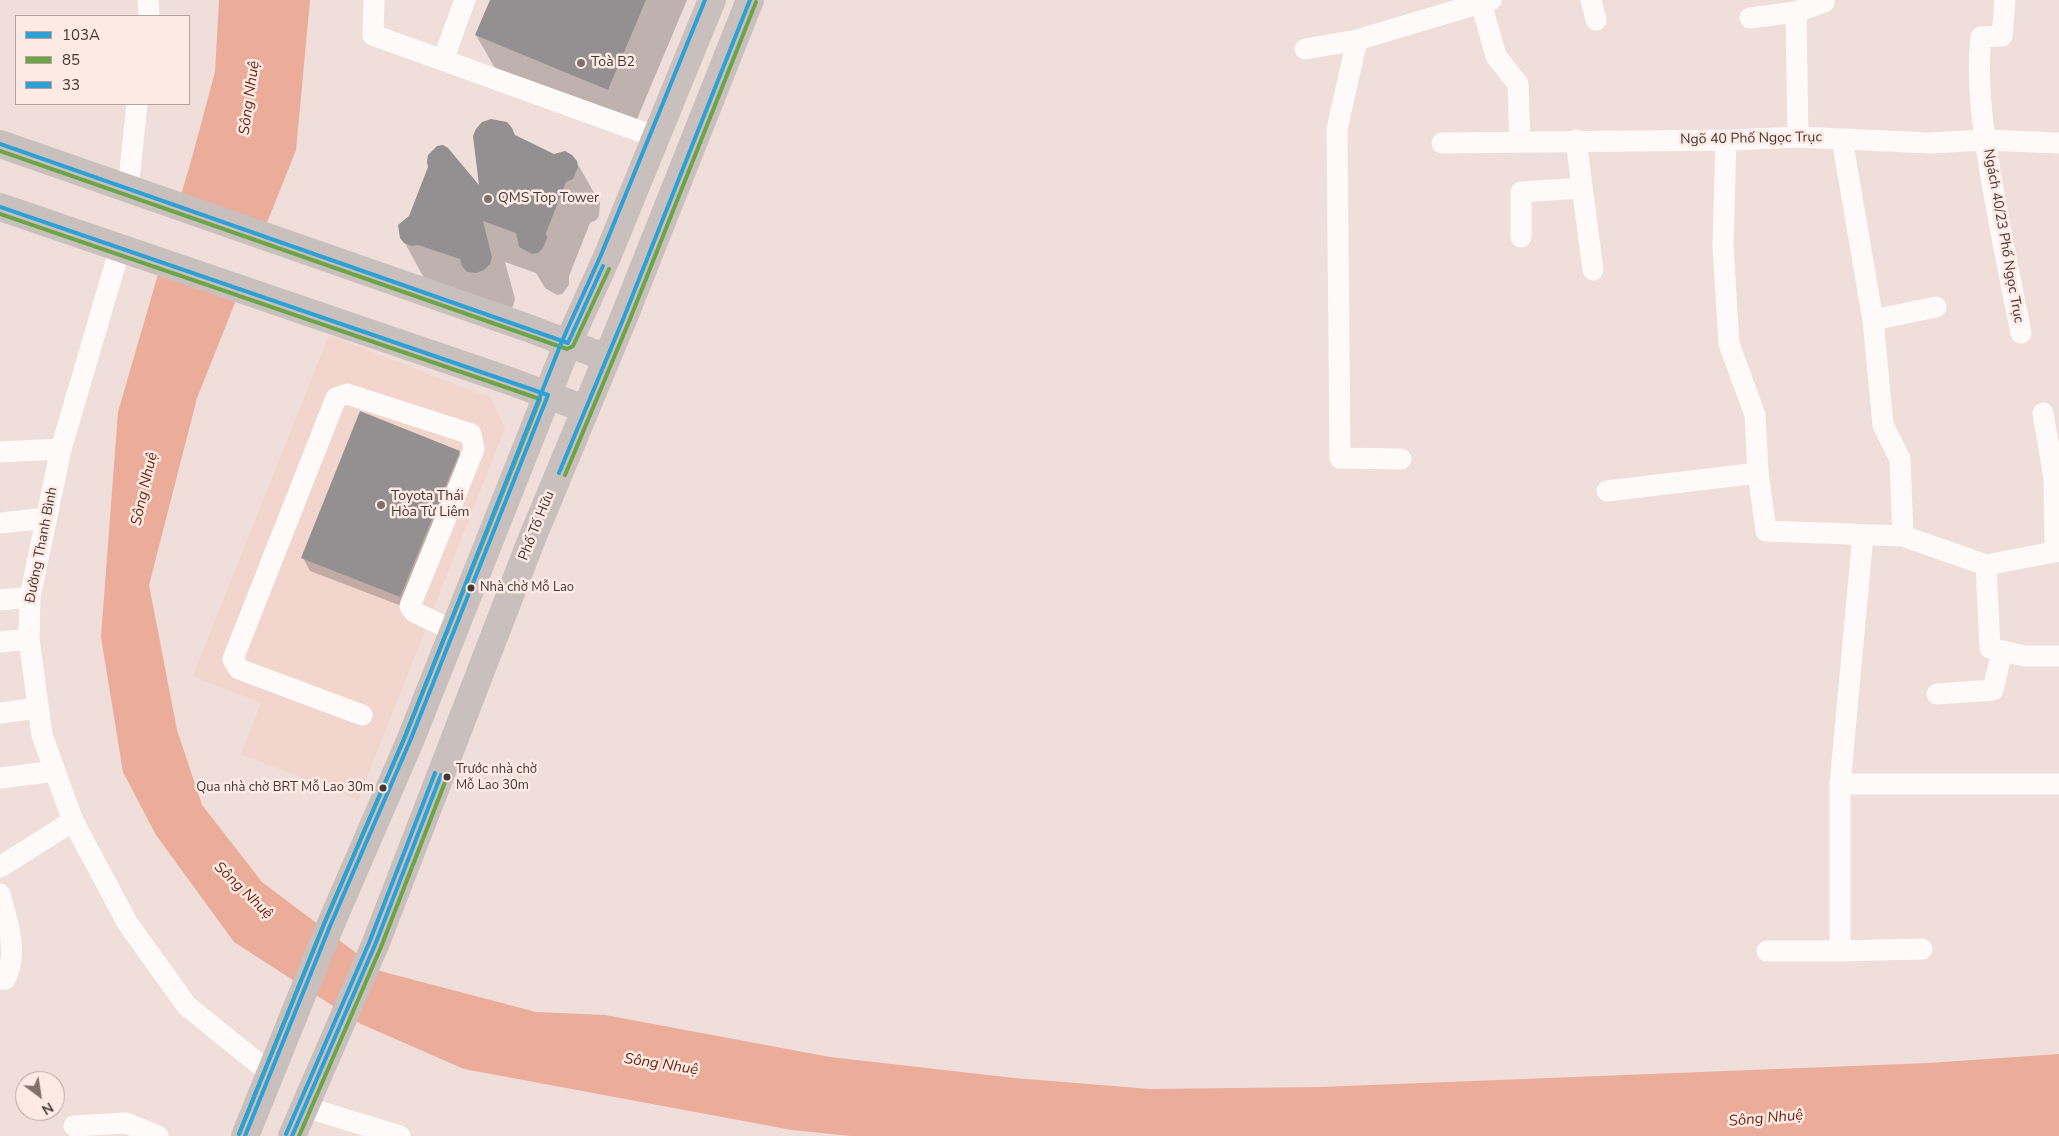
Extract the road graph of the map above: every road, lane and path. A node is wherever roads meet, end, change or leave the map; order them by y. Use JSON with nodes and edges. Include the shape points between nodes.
{"nodes":[{"id":1,"x":148,"y":0,"type":"edge"},
{"id":2,"x":374,"y":0,"type":"edge"},
{"id":3,"x":465,"y":0,"type":"edge"},
{"id":4,"x":712,"y":0,"type":"edge"},
{"id":5,"x":1591,"y":0,"type":"edge"},
{"id":6,"x":1824,"y":0,"type":"edge"},
{"id":7,"x":2004,"y":0,"type":"edge"},
{"id":8,"x":1486,"y":1,"type":"edge"},
{"id":9,"x":748,"y":6,"type":"edge"},
{"id":10,"x":1796,"y":12,"type":"junction"},
{"id":11,"x":148,"y":15,"type":"edge"},
{"id":12,"x":1750,"y":18,"type":"dead end"},
{"id":13,"x":1596,"y":20,"type":"dead end"},
{"id":14,"x":1357,"y":40,"type":"junction"},
{"id":15,"x":1305,"y":49,"type":"dead end"},
{"id":16,"x":443,"y":60,"type":"junction"},
{"id":17,"x":137,"y":105,"type":"edge"},
{"id":18,"x":656,"y":137,"type":"junction"},
{"id":19,"x":1798,"y":137,"type":"junction"},
{"id":20,"x":1842,"y":139,"type":"junction"},
{"id":21,"x":1576,"y":140,"type":"junction"},
{"id":22,"x":1726,"y":140,"type":"junction"},
{"id":23,"x":1985,"y":140,"type":"junction"},
{"id":24,"x":1520,"y":142,"type":"junction"},
{"id":25,"x":1442,"y":143,"type":"dead end"},
{"id":26,"x":2059,"y":143,"type":"edge"},
{"id":27,"x":0,"y":144,"type":"edge"},
{"id":28,"x":1582,"y":188,"type":"junction"},
{"id":29,"x":128,"y":189,"type":"junction"},
{"id":30,"x":0,"y":206,"type":"edge"},
{"id":31,"x":1522,"y":237,"type":"dead end"},
{"id":32,"x":120,"y":248,"type":"junction"},
{"id":33,"x":1593,"y":270,"type":"dead end"},
{"id":34,"x":1936,"y":307,"type":"dead end"},
{"id":35,"x":1873,"y":320,"type":"junction"},
{"id":36,"x":2021,"y":333,"type":"dead end"},
{"id":37,"x":568,"y":343,"type":"junction"},
{"id":38,"x":607,"y":358,"type":"junction"},
{"id":39,"x":548,"y":395,"type":"junction"},
{"id":40,"x":585,"y":409,"type":"junction"},
{"id":41,"x":2043,"y":413,"type":"dead end"},
{"id":42,"x":60,"y":449,"type":"junction"},
{"id":43,"x":0,"y":452,"type":"edge"},
{"id":44,"x":1402,"y":459,"type":"dead end"},
{"id":45,"x":1758,"y":473,"type":"junction"},
{"id":46,"x":1607,"y":491,"type":"dead end"},
{"id":47,"x":46,"y":518,"type":"junction"},
{"id":48,"x":0,"y":523,"type":"edge"},
{"id":49,"x":1863,"y":536,"type":"junction"},
{"id":50,"x":1903,"y":536,"type":"junction"},
{"id":51,"x":2057,"y":551,"type":"edge"},
{"id":52,"x":1986,"y":565,"type":"junction"},
{"id":53,"x":30,"y":597,"type":"junction"},
{"id":54,"x":0,"y":600,"type":"edge"},
{"id":55,"x":454,"y":630,"type":"junction"},
{"id":56,"x":29,"y":639,"type":"junction"},
{"id":57,"x":0,"y":642,"type":"edge"},
{"id":58,"x":2002,"y":651,"type":"junction"},
{"id":59,"x":2059,"y":656,"type":"edge"},
{"id":60,"x":1937,"y":694,"type":"dead end"},
{"id":61,"x":38,"y":708,"type":"junction"},
{"id":62,"x":0,"y":713,"type":"edge"},
{"id":63,"x":362,"y":715,"type":"dead end"},
{"id":64,"x":55,"y":770,"type":"junction"},
{"id":65,"x":0,"y":778,"type":"edge"},
{"id":66,"x":1840,"y":784,"type":"junction"},
{"id":67,"x":2059,"y":784,"type":"edge"},
{"id":68,"x":73,"y":821,"type":"junction"},
{"id":69,"x":0,"y":867,"type":"edge"},
{"id":70,"x":0,"y":894,"type":"edge"},
{"id":71,"x":1922,"y":949,"type":"dead end"},
{"id":72,"x":1840,"y":950,"type":"junction"},
{"id":73,"x":1767,"y":951,"type":"dead end"},
{"id":74,"x":2,"y":979,"type":"edge"},
{"id":75,"x":270,"y":1073,"type":"junction"},
{"id":76,"x":304,"y":1107,"type":"junction"},
{"id":77,"x":74,"y":1126,"type":"dead end"},
{"id":78,"x":158,"y":1136,"type":"edge"},
{"id":79,"x":245,"y":1136,"type":"edge"},
{"id":80,"x":292,"y":1136,"type":"edge"},
{"id":81,"x":400,"y":1136,"type":"edge"}],
"edges":[{"from":1,"to":11,"type":"street"},
{"from":2,"to":16,"type":"street","via":[[373,36]]},
{"from":3,"to":16,"type":"street"},
{"from":4,"to":9,"type":"main road"},
{"from":4,"to":18,"type":"main road"},
{"from":5,"to":13,"type":"street"},
{"from":6,"to":10,"type":"street"},
{"from":7,"to":23,"type":"street","name":"Ngách 40/23 Phố Ngọc Trục","via":[[2002,36],[1981,37],[1978,62]]},
{"from":8,"to":14,"type":"street"},
{"from":8,"to":24,"type":"street","via":[[1496,56],[1518,84]]},
{"from":9,"to":38,"type":"main road","name":"Phố Tố Hữu"},
{"from":10,"to":12,"type":"street"},
{"from":10,"to":19,"type":"street"},
{"from":14,"to":15,"type":"street"},
{"from":14,"to":44,"type":"street","via":[[1337,129],[1340,458]]},
{"from":16,"to":18,"type":"street"},
{"from":17,"to":29,"type":"street"},
{"from":18,"to":37,"type":"main road"},
{"from":19,"to":20,"type":"street","name":"Ngõ 40 Phố Ngọc Trục"},
{"from":19,"to":22,"type":"street","name":"Ngõ 40 Phố Ngọc Trục"},
{"from":20,"to":23,"type":"street","name":"Ngõ 40 Phố Ngọc Trục","via":[[1930,143]]},
{"from":20,"to":35,"type":"street"},
{"from":21,"to":22,"type":"street","name":"Ngõ 40 Phố Ngọc Trục"},
{"from":21,"to":24,"type":"street","name":"Ngõ 40 Phố Ngọc Trục"},
{"from":21,"to":28,"type":"street"},
{"from":22,"to":45,"type":"street","via":[[1723,246],[1729,344],[1755,415]]},
{"from":23,"to":26,"type":"street","name":"Ngõ 40 Phố Ngọc Trục"},
{"from":23,"to":36,"type":"street","name":"Ngách 40/23 Phố Ngọc Trục"},
{"from":24,"to":25,"type":"street","name":"Ngõ 40 Phố Ngọc Trục"},
{"from":27,"to":29,"type":"main road"},
{"from":28,"to":31,"type":"street","via":[[1521,192]]},
{"from":28,"to":33,"type":"street"},
{"from":29,"to":37,"type":"main road"},
{"from":30,"to":32,"type":"main road"},
{"from":32,"to":39,"type":"main road"},
{"from":32,"to":42,"type":"street","name":"Đường Thanh Bình"},
{"from":34,"to":35,"type":"street"},
{"from":35,"to":50,"type":"street","via":[[1883,425],[1900,459]]},
{"from":37,"to":38,"type":"main road"},
{"from":37,"to":39,"type":"main road"},
{"from":38,"to":40,"type":"main road","name":"Phố Tố Hữu"},
{"from":39,"to":40,"type":"main road"},
{"from":39,"to":55,"type":"main road"},
{"from":40,"to":76,"type":"main road","name":"Phố Tố Hữu","via":[[375,945]]},
{"from":41,"to":51,"type":"street","via":[[2054,478]]},
{"from":42,"to":43,"type":"street"},
{"from":42,"to":47,"type":"street","name":"Đường Thanh Bình"},
{"from":45,"to":46,"type":"street"},
{"from":45,"to":49,"type":"street","via":[[1766,531]]},
{"from":47,"to":48,"type":"street"},
{"from":47,"to":53,"type":"street","name":"Đường Thanh Bình"},
{"from":49,"to":50,"type":"street"},
{"from":49,"to":66,"type":"street"},
{"from":50,"to":52,"type":"street"},
{"from":51,"to":52,"type":"street"},
{"from":52,"to":58,"type":"street","via":[[1990,648]]},
{"from":53,"to":54,"type":"street"},
{"from":53,"to":56,"type":"street","name":"Đường Thanh Bình"},
{"from":55,"to":63,"type":"street","via":[[414,612],[410,606],[474,448],[472,434],[347,394],[336,398],[233,659],[240,669]]},
{"from":55,"to":75,"type":"main road"},
{"from":56,"to":57,"type":"street"},
{"from":56,"to":61,"type":"street","name":"Đường Thanh Bình"},
{"from":58,"to":59,"type":"street","via":[[2024,656]]},
{"from":58,"to":60,"type":"street","via":[[1991,698]]},
{"from":61,"to":62,"type":"street"},
{"from":61,"to":64,"type":"street","name":"Đường Thanh Bình","via":[[42,735]]},
{"from":64,"to":65,"type":"street"},
{"from":64,"to":68,"type":"street","name":"Đường Thanh Bình"},
{"from":66,"to":67,"type":"street"},
{"from":66,"to":72,"type":"street"},
{"from":68,"to":69,"type":"street"},
{"from":68,"to":75,"type":"street","name":"Đường Thanh Bình","via":[[128,924],[187,1006]]},
{"from":70,"to":74,"type":"street","via":[[11,936],[11,968]]},
{"from":71,"to":72,"type":"street"},
{"from":72,"to":73,"type":"street"},
{"from":75,"to":79,"type":"main road"},
{"from":76,"to":80,"type":"main road","name":"Phố Tố Hữu"},
{"from":76,"to":81,"type":"street"},
{"from":77,"to":78,"type":"street","via":[[126,1123]]}]}
